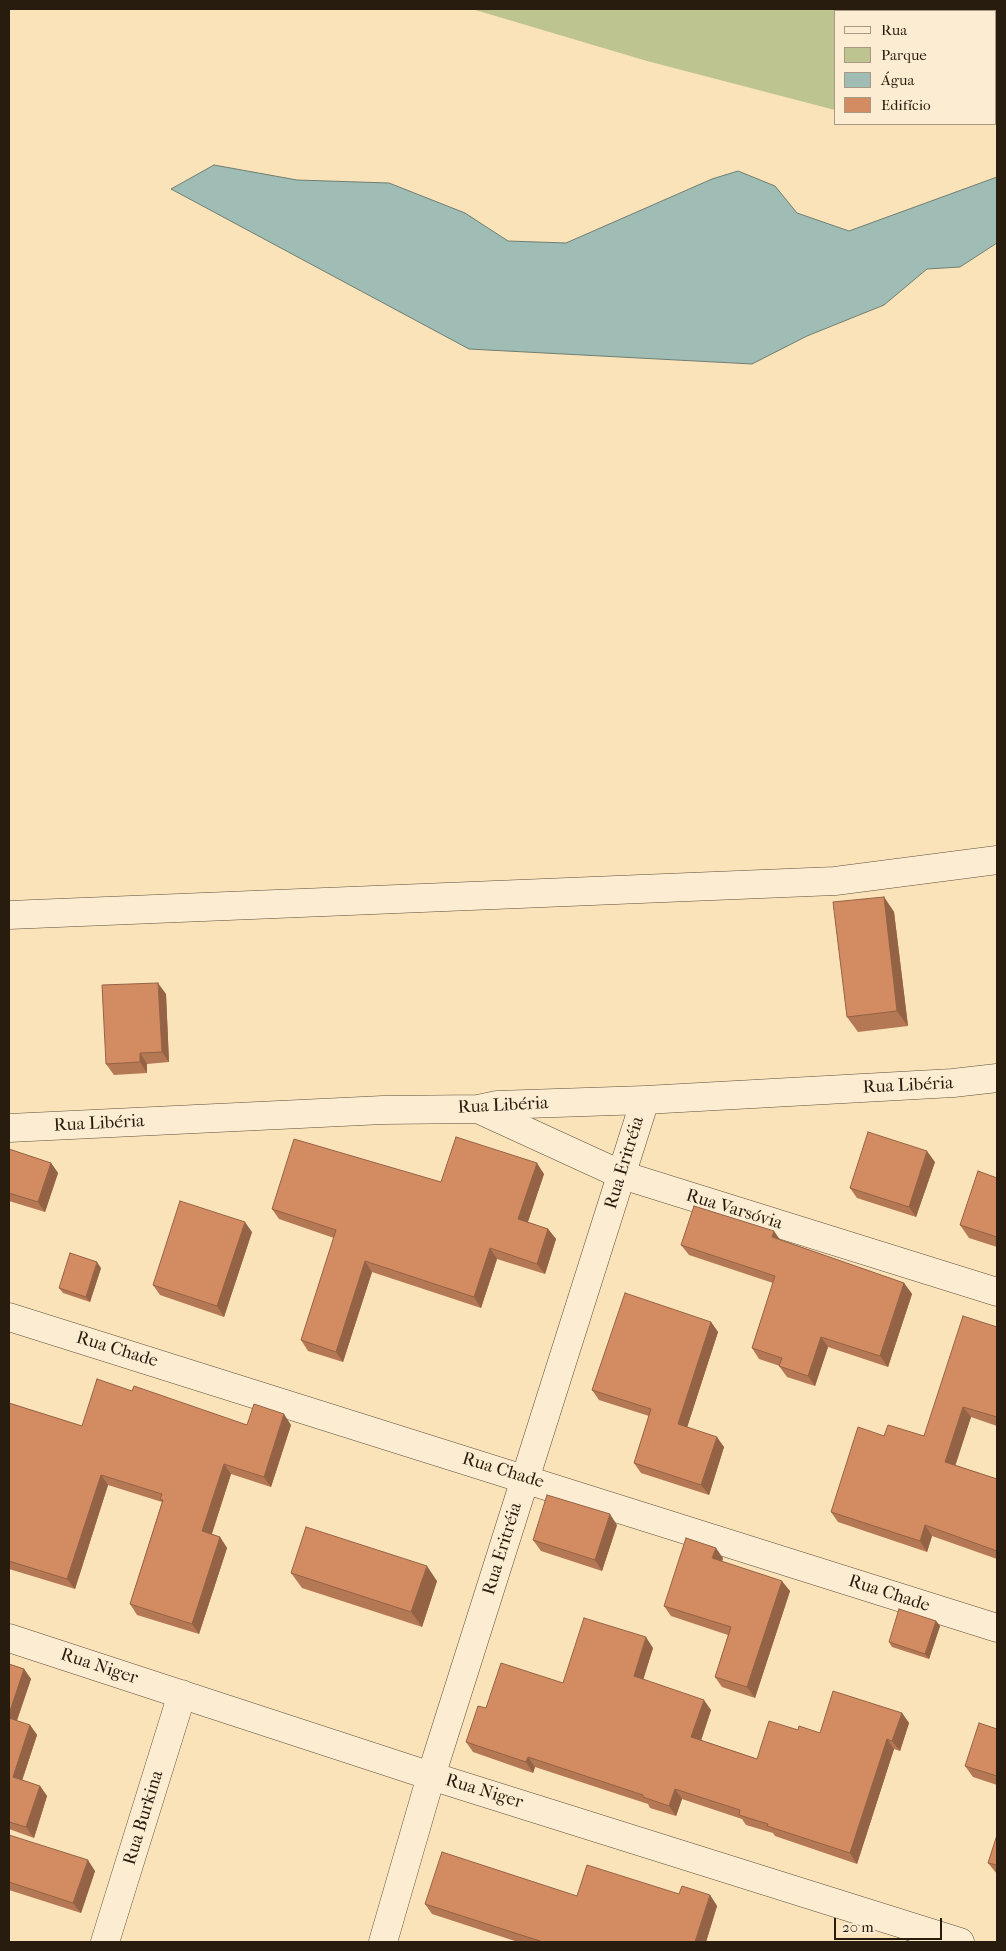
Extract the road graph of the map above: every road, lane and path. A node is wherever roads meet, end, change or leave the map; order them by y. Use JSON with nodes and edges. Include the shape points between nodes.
{"nodes":[{"id":1,"x":997,"y":860,"type":"edge"},
{"id":2,"x":9,"y":915,"type":"edge"},
{"id":3,"x":997,"y":1078,"type":"edge"},
{"id":4,"x":645,"y":1100,"type":"junction"},
{"id":5,"x":478,"y":1109,"type":"junction"},
{"id":6,"x":9,"y":1128,"type":"edge"},
{"id":7,"x":622,"y":1175,"type":"junction"},
{"id":8,"x":997,"y":1292,"type":"edge"},
{"id":9,"x":9,"y":1316,"type":"edge"},
{"id":10,"x":525,"y":1478,"type":"junction"},
{"id":11,"x":997,"y":1628,"type":"edge"},
{"id":12,"x":9,"y":1638,"type":"edge"},
{"id":13,"x":182,"y":1694,"type":"junction"},
{"id":14,"x":432,"y":1776,"type":"junction"},
{"id":15,"x":105,"y":1942,"type":"edge"},
{"id":16,"x":383,"y":1942,"type":"edge"},
{"id":17,"x":960,"y":1942,"type":"edge"}],
"edges":[{"from":1,"to":2,"type":"street","via":[[835,881]]},
{"from":3,"to":4,"type":"street","name":"Rua Libéria"},
{"from":4,"to":5,"type":"street","name":"Rua Libéria","via":[[497,1105]]},
{"from":4,"to":7,"type":"street","name":"Rua Eritréia"},
{"from":5,"to":6,"type":"street","name":"Rua Libéria","via":[[384,1110]]},
{"from":5,"to":7,"type":"street","name":"Rua Varsóvia"},
{"from":7,"to":8,"type":"street","name":"Rua Varsóvia"},
{"from":7,"to":10,"type":"street","name":"Rua Eritréia"},
{"from":9,"to":10,"type":"street","name":"Rua Chade"},
{"from":10,"to":11,"type":"street","name":"Rua Chade"},
{"from":10,"to":14,"type":"street","name":"Rua Eritréia"},
{"from":12,"to":13,"type":"street","name":"Rua Niger"},
{"from":13,"to":14,"type":"street","name":"Rua Niger"},
{"from":13,"to":15,"type":"street","name":"Rua Burkina"},
{"from":14,"to":16,"type":"street","name":"Rua Eritréia"},
{"from":14,"to":17,"type":"street","name":"Rua Niger"}]}
